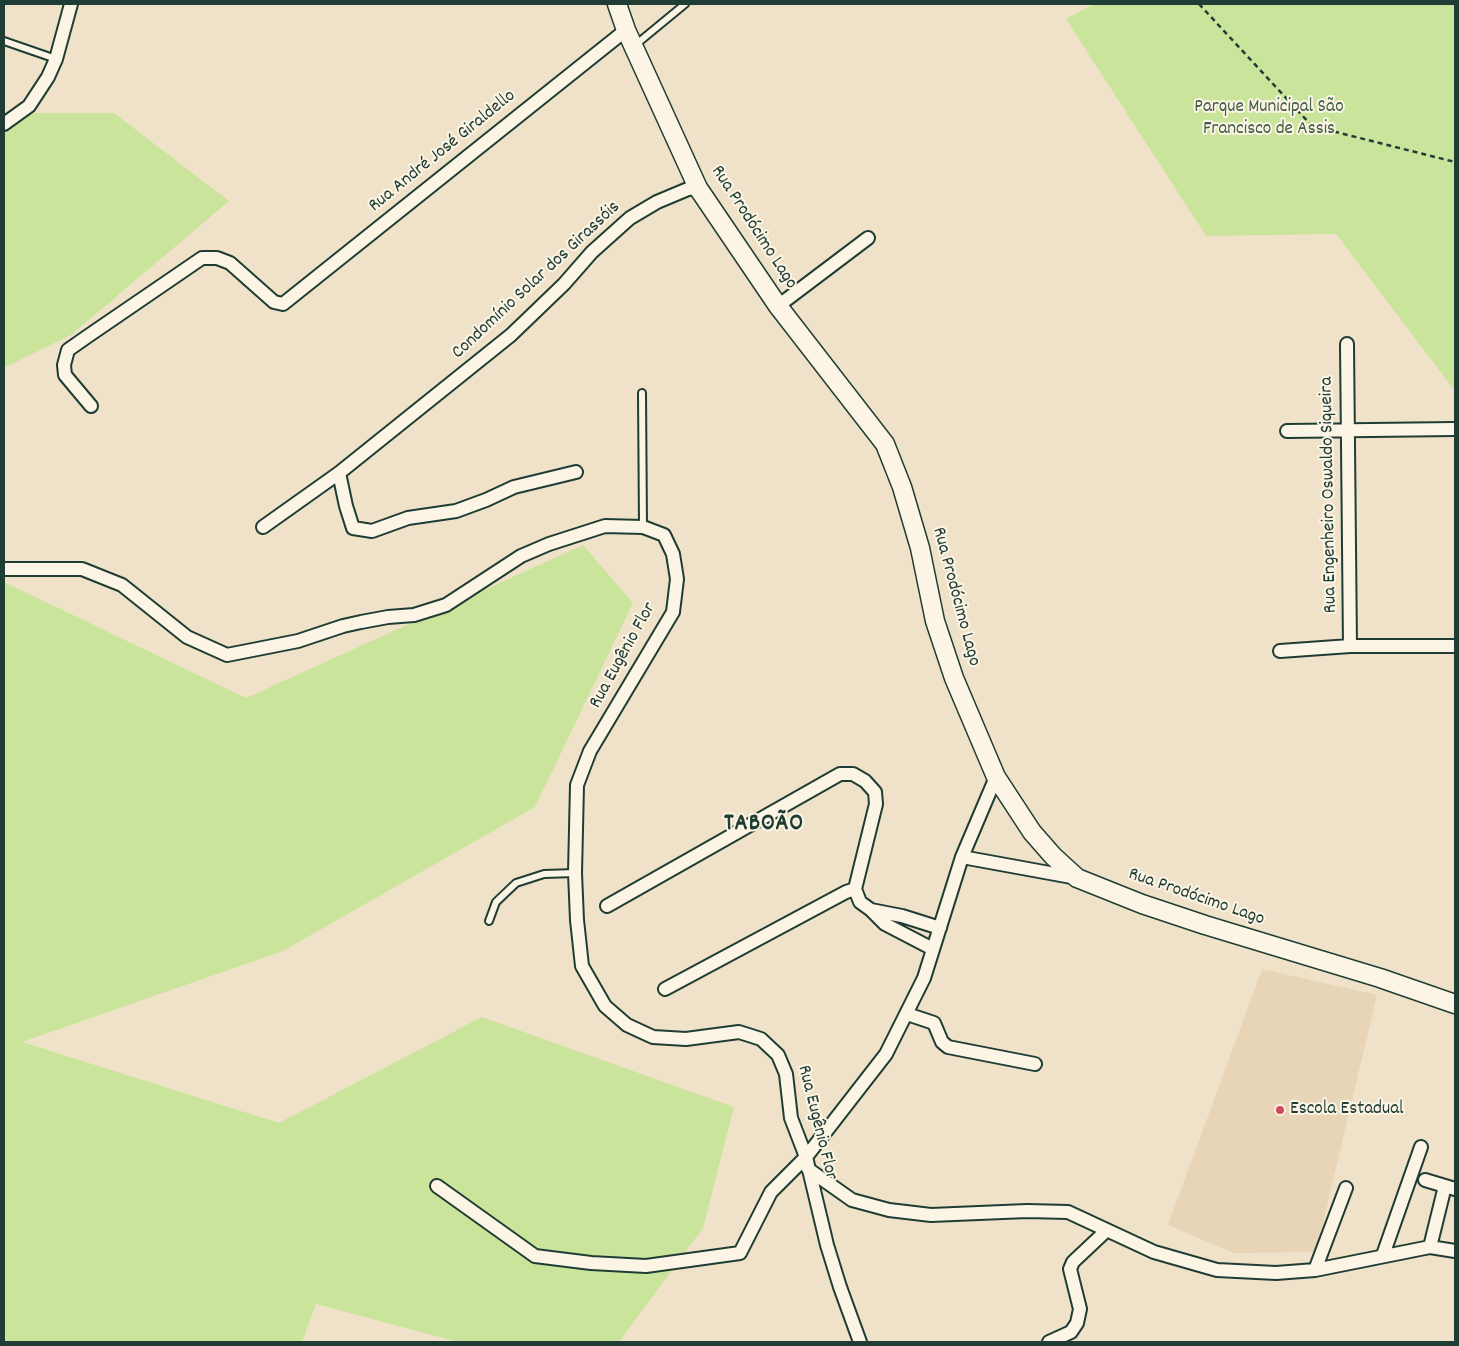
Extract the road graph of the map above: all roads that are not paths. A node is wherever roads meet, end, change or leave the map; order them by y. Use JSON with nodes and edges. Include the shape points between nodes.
{"nodes":[{"id":1,"x":72,"y":4,"type":"edge"},
{"id":2,"x":617,"y":4,"type":"edge"},
{"id":3,"x":685,"y":4,"type":"edge"},
{"id":4,"x":626,"y":30,"type":"junction"},
{"id":5,"x":4,"y":41,"type":"edge"},
{"id":6,"x":633,"y":46,"type":"junction"},
{"id":7,"x":56,"y":59,"type":"junction"},
{"id":8,"x":4,"y":124,"type":"edge"},
{"id":9,"x":698,"y":188,"type":"junction"},
{"id":10,"x":868,"y":238,"type":"dead end"},
{"id":11,"x":778,"y":306,"type":"junction"},
{"id":12,"x":1347,"y":344,"type":"dead end"},
{"id":13,"x":642,"y":393,"type":"dead end"},
{"id":14,"x":91,"y":406,"type":"dead end"},
{"id":15,"x":1455,"y":429,"type":"edge"},
{"id":16,"x":1287,"y":431,"type":"dead end"},
{"id":17,"x":1349,"y":431,"type":"junction"},
{"id":18,"x":576,"y":472,"type":"dead end"},
{"id":19,"x":339,"y":473,"type":"junction"},
{"id":20,"x":263,"y":527,"type":"dead end"},
{"id":21,"x":643,"y":527,"type":"junction"},
{"id":22,"x":4,"y":568,"type":"edge"},
{"id":23,"x":1350,"y":646,"type":"junction"},
{"id":24,"x":1455,"y":646,"type":"edge"},
{"id":25,"x":1280,"y":650,"type":"dead end"},
{"id":26,"x":996,"y":777,"type":"junction"},
{"id":27,"x":962,"y":857,"type":"junction"},
{"id":28,"x":575,"y":873,"type":"junction"},
{"id":29,"x":1077,"y":878,"type":"junction"},
{"id":30,"x":855,"y":889,"type":"junction"},
{"id":31,"x":606,"y":906,"type":"dead end"},
{"id":32,"x":871,"y":910,"type":"junction"},
{"id":33,"x":902,"y":916,"type":"junction"},
{"id":34,"x":489,"y":921,"type":"dead end"},
{"id":35,"x":940,"y":928,"type":"junction"},
{"id":36,"x":898,"y":930,"type":"junction"},
{"id":37,"x":933,"y":949,"type":"junction"},
{"id":38,"x":666,"y":989,"type":"dead end"},
{"id":39,"x":1455,"y":1004,"type":"edge"},
{"id":40,"x":908,"y":1014,"type":"junction"},
{"id":41,"x":1035,"y":1064,"type":"dead end"},
{"id":42,"x":1421,"y":1147,"type":"dead end"},
{"id":43,"x":807,"y":1163,"type":"junction"},
{"id":44,"x":1425,"y":1180,"type":"dead end"},
{"id":45,"x":437,"y":1186,"type":"dead end"},
{"id":46,"x":1346,"y":1188,"type":"dead end"},
{"id":47,"x":1450,"y":1188,"type":"edge"},
{"id":48,"x":1107,"y":1230,"type":"junction"},
{"id":49,"x":1430,"y":1247,"type":"junction"},
{"id":50,"x":1455,"y":1251,"type":"edge"},
{"id":51,"x":1383,"y":1255,"type":"junction"},
{"id":52,"x":1316,"y":1270,"type":"junction"},
{"id":53,"x":860,"y":1342,"type":"edge"},
{"id":54,"x":1049,"y":1342,"type":"edge"}],
"edges":[{"from":1,"to":7,"type":"street"},
{"from":2,"to":4,"type":"main road","name":"Rua Prodócimo Lago"},
{"from":3,"to":6,"type":"lane"},
{"from":4,"to":6,"type":"main road","name":"Rua Prodócimo Lago"},
{"from":4,"to":14,"type":"street","name":"Rua André José Giraldello","via":[[283,304],[274,302],[230,263],[217,258],[202,258],[68,350],[65,375]]},
{"from":5,"to":7,"type":"lane"},
{"from":6,"to":9,"type":"main road","name":"Rua Prodócimo Lago"},
{"from":7,"to":8,"type":"street","via":[[30,106]]},
{"from":9,"to":11,"type":"main road","name":"Rua Prodócimo Lago"},
{"from":9,"to":19,"type":"street","name":"Condomínio Solar dos Girassóis","via":[[657,202],[630,218],[511,334]]},
{"from":10,"to":11,"type":"street"},
{"from":11,"to":26,"type":"main road","name":"Rua Prodócimo Lago","via":[[885,444],[920,548],[935,621],[954,678]]},
{"from":12,"to":17,"type":"street","name":"Rua Engenheiro Oswaldo Siqueira"},
{"from":13,"to":21,"type":"lane"},
{"from":15,"to":17,"type":"street"},
{"from":16,"to":17,"type":"street"},
{"from":17,"to":23,"type":"street","name":"Rua Engenheiro Oswaldo Siqueira"},
{"from":18,"to":19,"type":"street","via":[[514,487],[456,511],[408,518],[372,531],[353,528]]},
{"from":19,"to":20,"type":"street","name":"Condomínio Solar dos Girassóis"},
{"from":21,"to":22,"type":"street","name":"Rua Eugênio Flor","via":[[605,526],[549,544],[521,556],[446,605],[414,615],[352,624],[298,641],[227,655],[186,636],[122,585],[82,570]]},
{"from":21,"to":28,"type":"street","name":"Rua Eugênio Flor","via":[[664,536],[673,554],[677,578],[673,612],[590,751],[577,785]]},
{"from":23,"to":24,"type":"street"},
{"from":23,"to":25,"type":"street"},
{"from":26,"to":27,"type":"street"},
{"from":26,"to":29,"type":"main road","name":"Rua Prodócimo Lago","via":[[1032,832]]},
{"from":27,"to":29,"type":"street"},
{"from":27,"to":35,"type":"street"},
{"from":28,"to":34,"type":"lane","via":[[544,874],[516,883],[496,902]]},
{"from":28,"to":43,"type":"street","name":"Rua Eugênio Flor","via":[[582,966],[605,1006],[627,1025],[653,1037],[686,1039],[739,1032],[760,1039],[778,1055],[786,1074],[792,1118]]},
{"from":29,"to":39,"type":"main road","name":"Rua Prodócimo Lago","via":[[1205,926]]},
{"from":30,"to":31,"type":"street","via":[[876,804],[875,792],[853,774],[840,774]]},
{"from":30,"to":32,"type":"street","via":[[860,902]]},
{"from":30,"to":38,"type":"street"},
{"from":32,"to":33,"type":"street"},
{"from":32,"to":36,"type":"street","via":[[885,924]]},
{"from":33,"to":35,"type":"street"},
{"from":33,"to":36,"type":"street"},
{"from":35,"to":37,"type":"street"},
{"from":36,"to":37,"type":"street"},
{"from":37,"to":40,"type":"street"},
{"from":40,"to":41,"type":"street","via":[[934,1023],[942,1042],[948,1047]]},
{"from":40,"to":43,"type":"street","via":[[886,1054]]},
{"from":42,"to":51,"type":"street"},
{"from":43,"to":45,"type":"street","via":[[771,1192],[740,1254],[646,1266],[534,1256]]},
{"from":43,"to":48,"type":"street","via":[[852,1200],[889,1210],[931,1215],[1068,1212]]},
{"from":43,"to":53,"type":"street","name":"Rua Eugênio Flor","via":[[827,1245]]},
{"from":44,"to":47,"type":"street"},
{"from":46,"to":52,"type":"street"},
{"from":47,"to":49,"type":"street"},
{"from":48,"to":52,"type":"street","via":[[1154,1252],[1217,1270],[1276,1273]]},
{"from":48,"to":54,"type":"street","via":[[1073,1262],[1070,1269],[1080,1309],[1077,1324],[1071,1332]]},
{"from":49,"to":50,"type":"street"},
{"from":49,"to":51,"type":"street"},
{"from":51,"to":52,"type":"street"}]}
